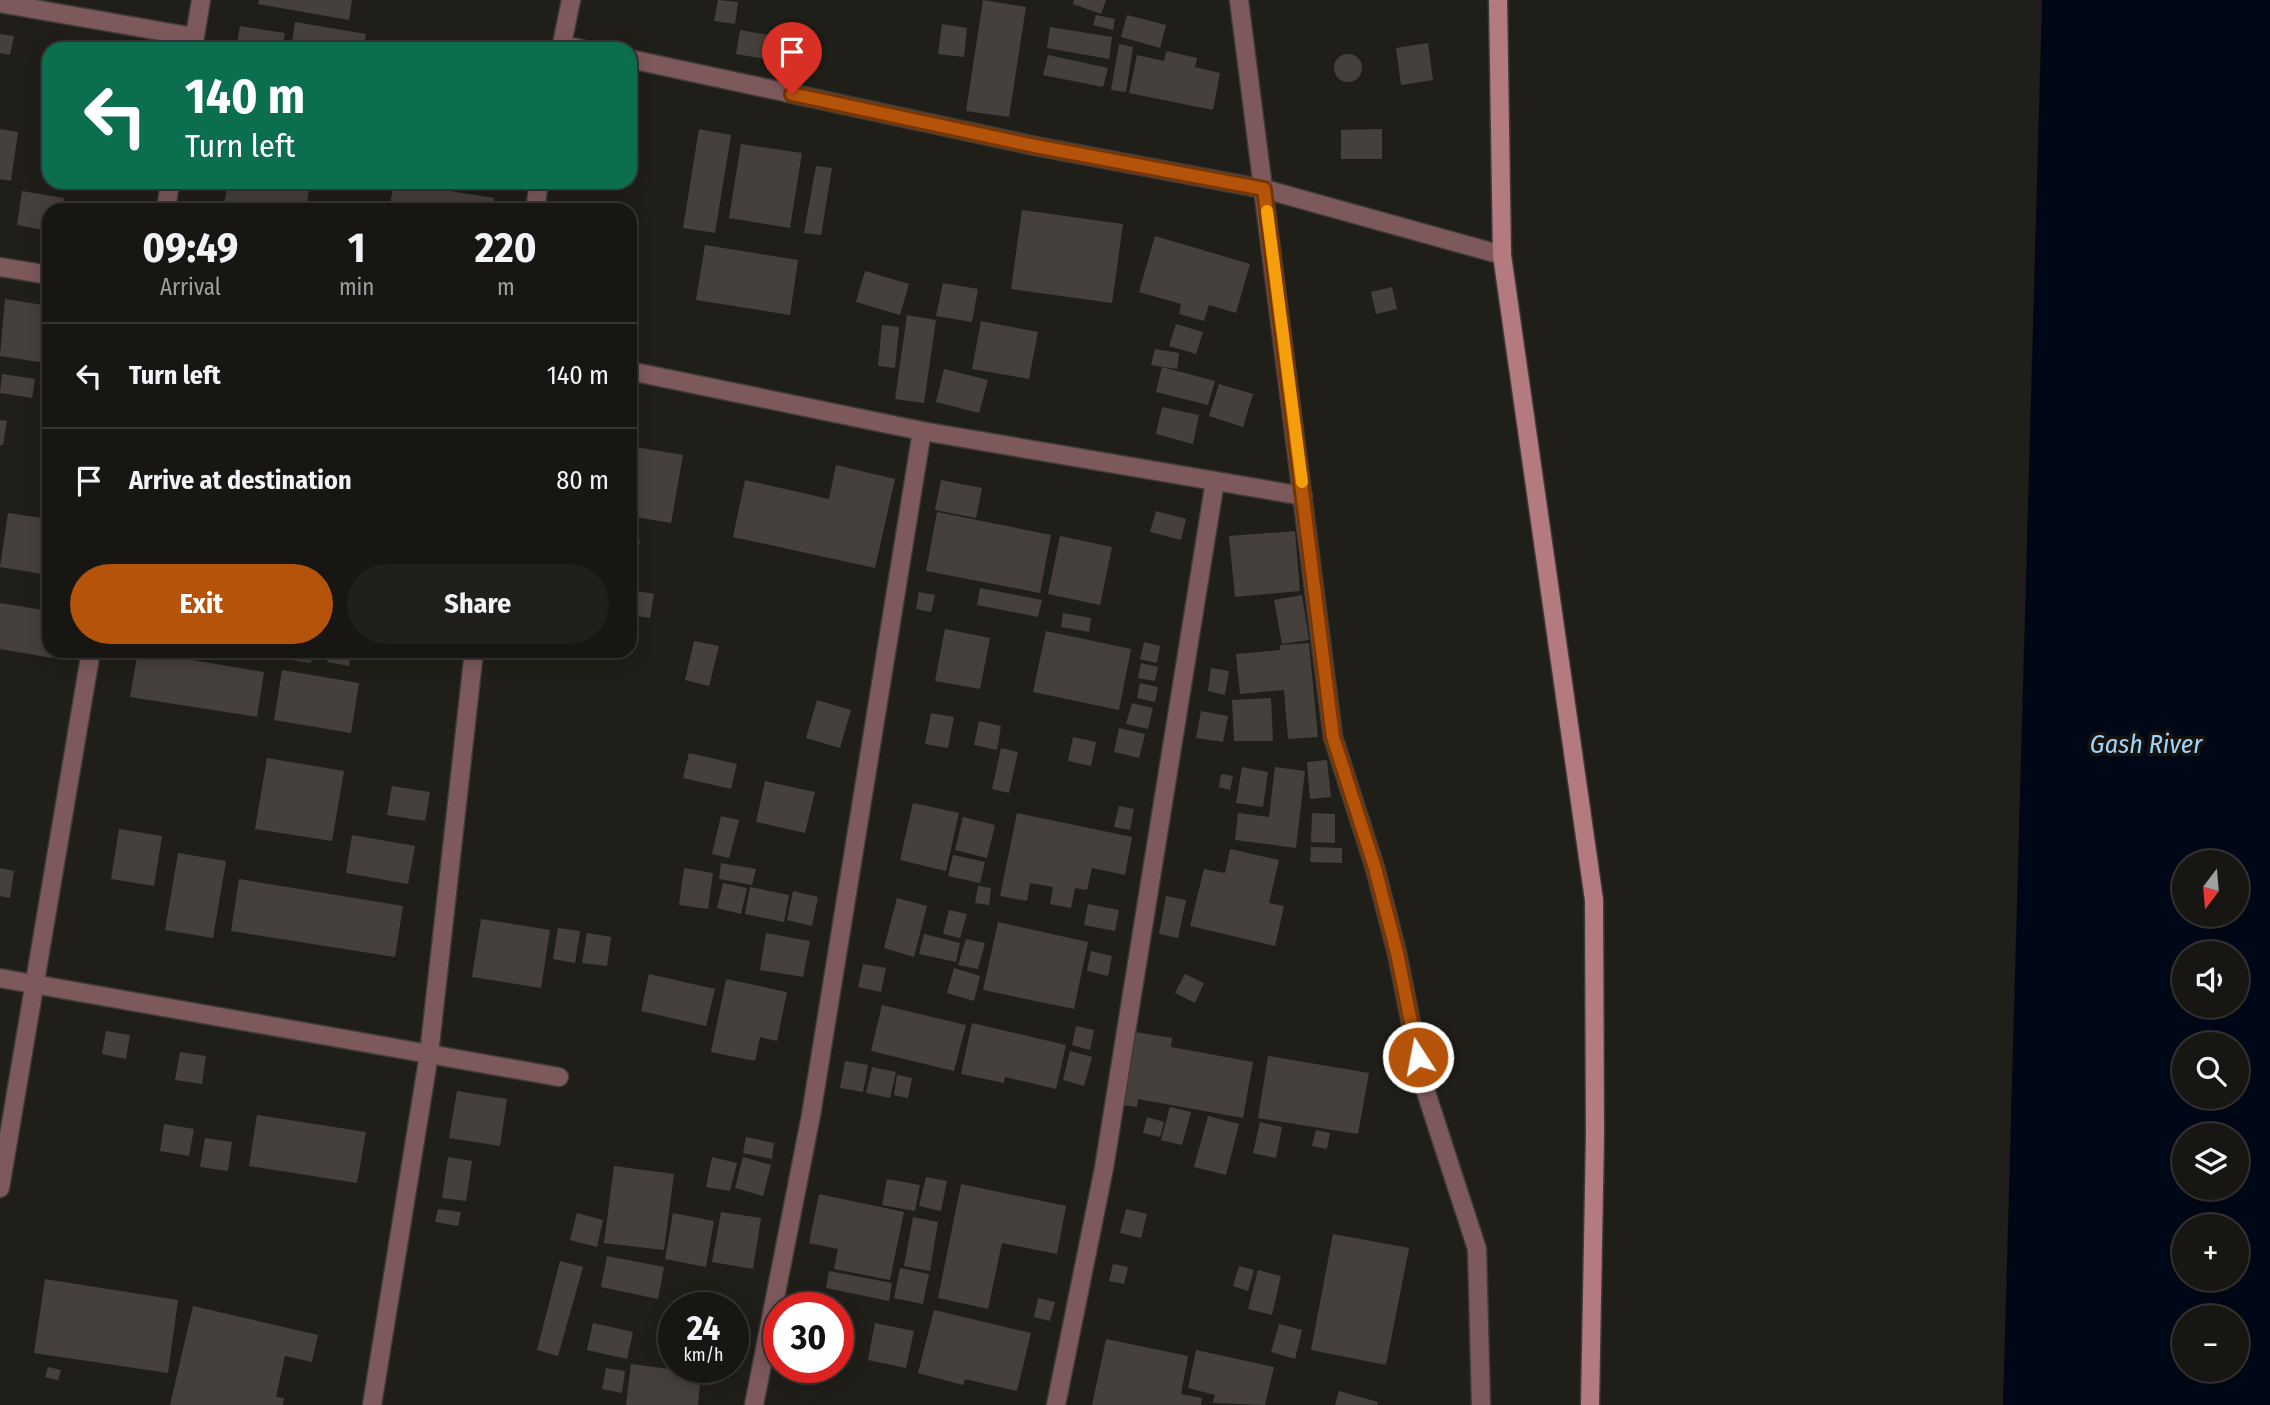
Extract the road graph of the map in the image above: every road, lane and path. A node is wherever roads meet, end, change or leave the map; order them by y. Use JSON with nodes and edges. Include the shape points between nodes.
{"nodes":[{"id":1,"x":201,"y":0,"type":"edge"},
{"id":2,"x":571,"y":0,"type":"edge"},
{"id":3,"x":1239,"y":0,"type":"edge"},
{"id":4,"x":1498,"y":0,"type":"edge"},
{"id":5,"x":0,"y":3,"type":"edge"},
{"id":6,"x":188,"y":42,"type":"edge"},
{"id":7,"x":193,"y":42,"type":"edge"},
{"id":8,"x":563,"y":42,"type":"edge"},
{"id":9,"x":637,"y":61,"type":"edge"},
{"id":10,"x":1264,"y":189,"type":"junction"},
{"id":11,"x":1502,"y":255,"type":"junction"},
{"id":12,"x":0,"y":267,"type":"edge"},
{"id":13,"x":42,"y":274,"type":"edge"},
{"id":14,"x":637,"y":373,"type":"edge"},
{"id":15,"x":922,"y":431,"type":"junction"},
{"id":16,"x":1215,"y":481,"type":"junction"},
{"id":17,"x":1303,"y":496,"type":"junction"},
{"id":18,"x":90,"y":658,"type":"edge"},
{"id":19,"x":473,"y":658,"type":"edge"},
{"id":20,"x":0,"y":978,"type":"edge"},
{"id":21,"x":35,"y":983,"type":"junction"},
{"id":22,"x":429,"y":1054,"type":"junction"},
{"id":23,"x":559,"y":1077,"type":"dead end"},
{"id":24,"x":0,"y":1188,"type":"edge"},
{"id":25,"x":372,"y":1405,"type":"edge"},
{"id":26,"x":754,"y":1405,"type":"edge"},
{"id":27,"x":1056,"y":1405,"type":"edge"},
{"id":28,"x":1480,"y":1405,"type":"edge"},
{"id":29,"x":1590,"y":1405,"type":"edge"}],
"edges":[{"from":1,"to":7,"type":"street"},
{"from":2,"to":8,"type":"street"},
{"from":3,"to":10,"type":"street"},
{"from":4,"to":11,"type":"main road"},
{"from":5,"to":6,"type":"street"},
{"from":9,"to":10,"type":"street","via":[[1035,146]]},
{"from":10,"to":11,"type":"street"},
{"from":10,"to":17,"type":"street"},
{"from":11,"to":29,"type":"main road","via":[[1594,900]]},
{"from":12,"to":13,"type":"street"},
{"from":14,"to":15,"type":"street"},
{"from":15,"to":16,"type":"street"},
{"from":15,"to":26,"type":"street","via":[[811,1115]]},
{"from":16,"to":17,"type":"street"},
{"from":16,"to":27,"type":"street","via":[[1104,1168]]},
{"from":17,"to":28,"type":"street","via":[[1333,737],[1397,953],[1423,1083],[1477,1249]]},
{"from":18,"to":21,"type":"street"},
{"from":19,"to":22,"type":"street"},
{"from":20,"to":21,"type":"street"},
{"from":21,"to":22,"type":"street"},
{"from":21,"to":24,"type":"street"},
{"from":22,"to":23,"type":"street"},
{"from":22,"to":25,"type":"street"}]}
